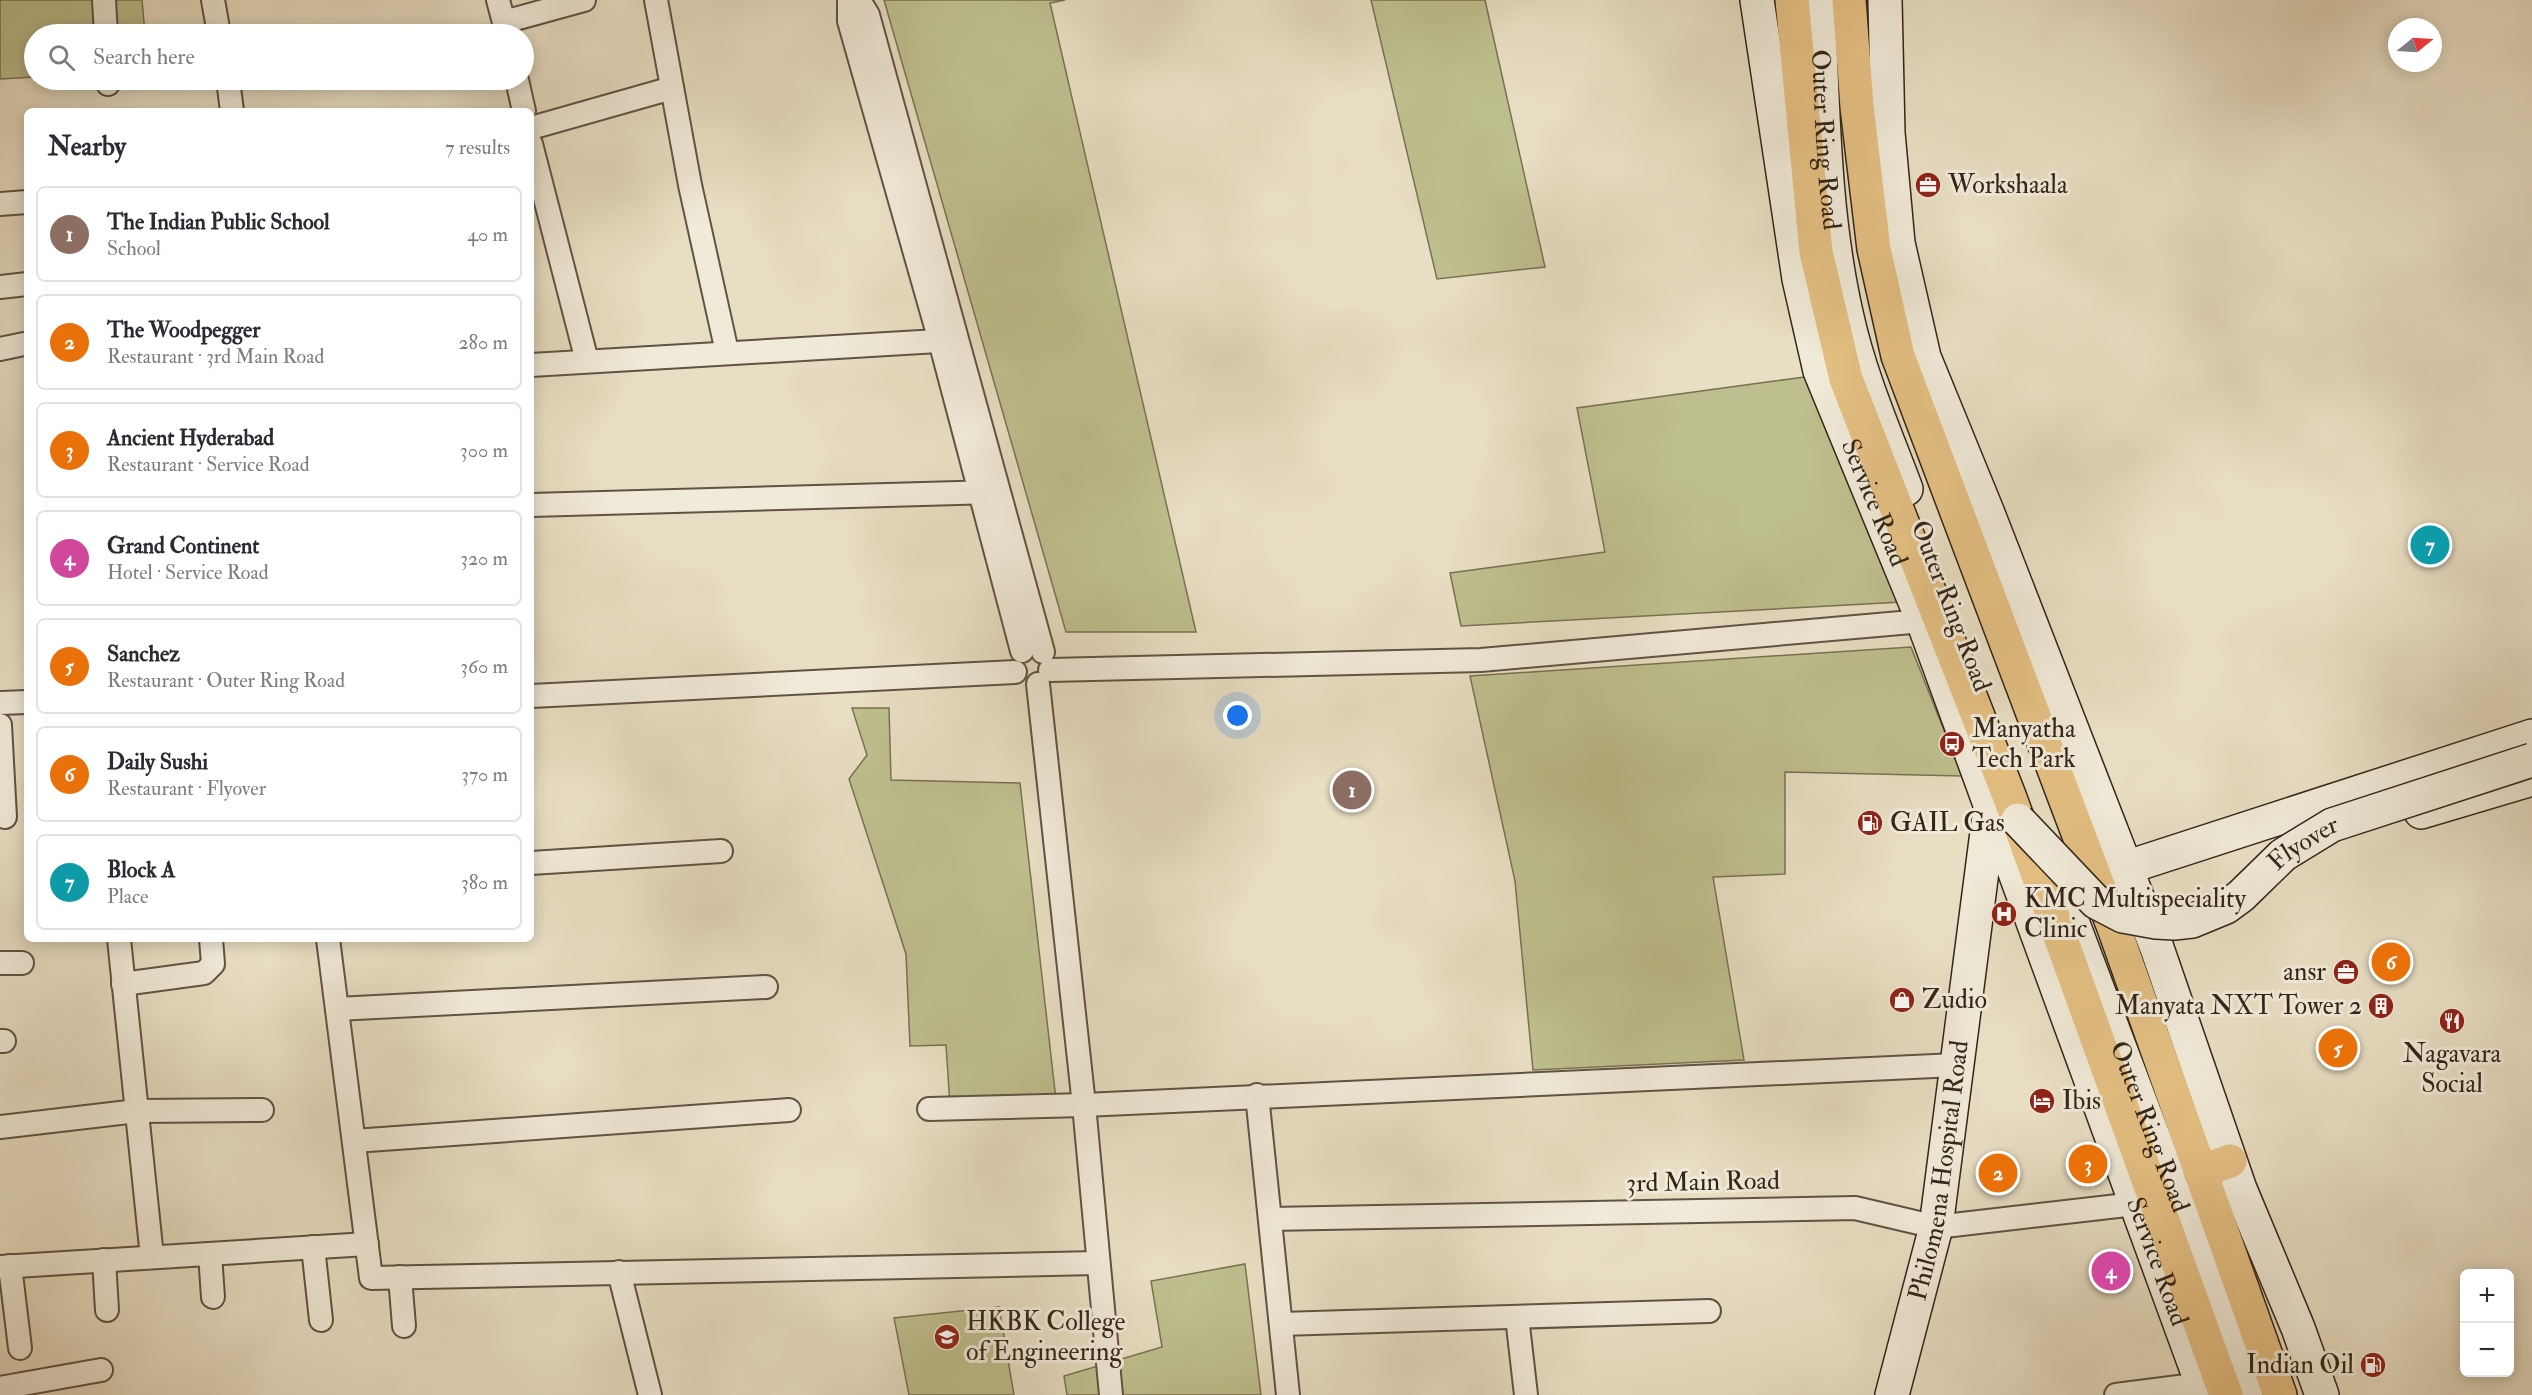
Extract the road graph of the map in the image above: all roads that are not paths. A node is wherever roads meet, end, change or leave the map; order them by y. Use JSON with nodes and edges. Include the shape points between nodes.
{"nodes":[{"id":1,"x":104,"y":0,"type":"edge"},
{"id":2,"x":213,"y":0,"type":"edge"},
{"id":3,"x":498,"y":0,"type":"edge"},
{"id":4,"x":584,"y":0,"type":"edge"},
{"id":5,"x":656,"y":0,"type":"edge"},
{"id":6,"x":849,"y":0,"type":"edge"},
{"id":7,"x":859,"y":0,"type":"edge"},
{"id":8,"x":1757,"y":0,"type":"edge"},
{"id":9,"x":1792,"y":0,"type":"edge"},
{"id":10,"x":1818,"y":0,"type":"edge"},
{"id":11,"x":1849,"y":0,"type":"edge"},
{"id":12,"x":1885,"y":0,"type":"edge"},
{"id":13,"x":105,"y":24,"type":"edge"},
{"id":14,"x":217,"y":24,"type":"edge"},
{"id":15,"x":505,"y":24,"type":"edge"},
{"id":16,"x":517,"y":24,"type":"edge"},
{"id":17,"x":672,"y":88,"type":"junction"},
{"id":18,"x":229,"y":90,"type":"edge"},
{"id":19,"x":519,"y":90,"type":"edge"},
{"id":20,"x":232,"y":108,"type":"edge"},
{"id":21,"x":523,"y":108,"type":"edge"},
{"id":22,"x":534,"y":127,"type":"edge"},
{"id":23,"x":534,"y":156,"type":"edge"},
{"id":24,"x":24,"y":202,"type":"edge"},
{"id":25,"x":0,"y":204,"type":"edge"},
{"id":26,"x":24,"y":284,"type":"edge"},
{"id":27,"x":0,"y":287,"type":"edge"},
{"id":28,"x":949,"y":340,"type":"junction"},
{"id":29,"x":0,"y":348,"type":"edge"},
{"id":30,"x":24,"y":350,"type":"edge"},
{"id":31,"x":727,"y":352,"type":"junction"},
{"id":32,"x":587,"y":361,"type":"junction"},
{"id":33,"x":534,"y":364,"type":"edge"},
{"id":34,"x":990,"y":492,"type":"junction"},
{"id":35,"x":534,"y":505,"type":"edge"},
{"id":36,"x":1923,"y":621,"type":"junction"},
{"id":37,"x":1034,"y":666,"type":"junction"},
{"id":38,"x":534,"y":696,"type":"edge"},
{"id":39,"x":24,"y":702,"type":"edge"},
{"id":40,"x":0,"y":703,"type":"edge"},
{"id":41,"x":0,"y":725,"type":"edge"},
{"id":42,"x":2532,"y":736,"type":"edge"},
{"id":43,"x":2532,"y":760,"type":"edge"},
{"id":44,"x":2532,"y":779,"type":"edge"},
{"id":45,"x":1990,"y":802,"type":"junction"},
{"id":46,"x":5,"y":817,"type":"dead end"},
{"id":47,"x":2018,"y":820,"type":"junction"},
{"id":48,"x":721,"y":851,"type":"dead end"},
{"id":49,"x":534,"y":863,"type":"edge"},
{"id":50,"x":2125,"y":868,"type":"junction"},
{"id":51,"x":119,"y":942,"type":"edge"},
{"id":52,"x":211,"y":942,"type":"edge"},
{"id":53,"x":328,"y":942,"type":"edge"},
{"id":54,"x":2157,"y":948,"type":"junction"},
{"id":55,"x":123,"y":984,"type":"junction"},
{"id":56,"x":766,"y":987,"type":"dead end"},
{"id":57,"x":337,"y":1009,"type":"junction"},
{"id":58,"x":1956,"y":1065,"type":"junction"},
{"id":59,"x":1257,"y":1095,"type":"junction"},
{"id":60,"x":1084,"y":1104,"type":"junction"},
{"id":61,"x":929,"y":1109,"type":"dead end"},
{"id":62,"x":262,"y":1110,"type":"dead end"},
{"id":63,"x":789,"y":1110,"type":"dead end"},
{"id":64,"x":137,"y":1111,"type":"junction"},
{"id":65,"x":0,"y":1127,"type":"edge"},
{"id":66,"x":354,"y":1141,"type":"junction"},
{"id":67,"x":2230,"y":1161,"type":"junction"},
{"id":68,"x":2200,"y":1172,"type":"junction"},
{"id":69,"x":2135,"y":1204,"type":"junction"},
{"id":70,"x":1269,"y":1219,"type":"junction"},
{"id":71,"x":1936,"y":1227,"type":"junction"},
{"id":72,"x":367,"y":1244,"type":"junction"},
{"id":73,"x":313,"y":1247,"type":"junction"},
{"id":74,"x":210,"y":1254,"type":"junction"},
{"id":75,"x":152,"y":1257,"type":"junction"},
{"id":76,"x":104,"y":1260,"type":"junction"},
{"id":77,"x":1097,"y":1263,"type":"junction"},
{"id":78,"x":5,"y":1267,"type":"edge"},
{"id":79,"x":620,"y":1272,"type":"junction"},
{"id":80,"x":400,"y":1277,"type":"junction"},
{"id":81,"x":213,"y":1297,"type":"dead end"},
{"id":82,"x":108,"y":1310,"type":"dead end"},
{"id":83,"x":1710,"y":1311,"type":"dead end"},
{"id":84,"x":1517,"y":1317,"type":"junction"},
{"id":85,"x":321,"y":1320,"type":"dead end"},
{"id":86,"x":1281,"y":1324,"type":"junction"},
{"id":87,"x":404,"y":1326,"type":"dead end"},
{"id":88,"x":20,"y":1348,"type":"dead end"},
{"id":89,"x":101,"y":1370,"type":"dead end"},
{"id":90,"x":0,"y":1388,"type":"edge"},
{"id":91,"x":2211,"y":1391,"type":"edge"},
{"id":92,"x":650,"y":1395,"type":"edge"},
{"id":93,"x":1111,"y":1395,"type":"edge"},
{"id":94,"x":1288,"y":1395,"type":"edge"},
{"id":95,"x":1526,"y":1395,"type":"edge"},
{"id":96,"x":1892,"y":1395,"type":"edge"},
{"id":97,"x":2116,"y":1395,"type":"edge"},
{"id":98,"x":2246,"y":1395,"type":"edge"},
{"id":99,"x":2280,"y":1395,"type":"edge"},
{"id":100,"x":2322,"y":1395,"type":"edge"}],
"edges":[{"from":1,"to":13,"type":"street"},
{"from":2,"to":14,"type":"street"},
{"from":3,"to":15,"type":"street"},
{"from":4,"to":16,"type":"street"},
{"from":5,"to":17,"type":"street"},
{"from":6,"to":28,"type":"street","via":[[849,21]]},
{"from":7,"to":28,"type":"street","via":[[868,15]]},
{"from":8,"to":36,"type":"street","name":"Service Road","via":[[1799,279],[1820,371]]},
{"from":9,"to":47,"type":"highway","via":[[1816,252],[1846,379]]},
{"from":10,"to":98,"type":"street","name":"Outer Ring Road","via":[[1838,273],[1861,364],[2175,1195]]},
{"from":11,"to":68,"type":"highway","name":"Outer Ring Road","via":[[1857,107],[1880,275],[1898,356],[2110,917]]},
{"from":12,"to":50,"type":"street","via":[[1888,133],[1898,243],[1924,357]]},
{"from":17,"to":22,"type":"street"},
{"from":17,"to":31,"type":"street"},
{"from":18,"to":20,"type":"street"},
{"from":19,"to":21,"type":"street"},
{"from":23,"to":32,"type":"street"},
{"from":24,"to":25,"type":"street"},
{"from":26,"to":27,"type":"street"},
{"from":28,"to":31,"type":"street"},
{"from":28,"to":34,"type":"street"},
{"from":29,"to":30,"type":"street"},
{"from":31,"to":32,"type":"street"},
{"from":32,"to":33,"type":"street"},
{"from":34,"to":35,"type":"street"},
{"from":34,"to":37,"type":"street"},
{"from":36,"to":37,"type":"street","via":[[1481,660]]},
{"from":36,"to":45,"type":"street","name":"Service Road"},
{"from":37,"to":38,"type":"street"},
{"from":37,"to":60,"type":"street"},
{"from":39,"to":40,"type":"street"},
{"from":41,"to":46,"type":"street"},
{"from":42,"to":50,"type":"street"},
{"from":43,"to":47,"type":"street","name":"Flyover","bridge":true,"via":[[2332,825],[2283,855],[2226,907],[2192,921],[2156,922],[2123,916],[2096,902]]},
{"from":44,"to":54,"type":"street","via":[[2331,843],[2271,875]]},
{"from":45,"to":58,"type":"street","name":"Philomena Hospital Road"},
{"from":45,"to":69,"type":"street","name":"Service Road"},
{"from":47,"to":91,"type":"highway"},
{"from":48,"to":49,"type":"street"},
{"from":50,"to":54,"type":"street"},
{"from":51,"to":55,"type":"street"},
{"from":52,"to":55,"type":"street","via":[[213,964],[204,973]]},
{"from":53,"to":57,"type":"street"},
{"from":54,"to":67,"type":"street"},
{"from":55,"to":64,"type":"street"},
{"from":56,"to":57,"type":"street"},
{"from":57,"to":66,"type":"street"},
{"from":58,"to":59,"type":"street"},
{"from":58,"to":71,"type":"street","name":"Philomena Hospital Road"},
{"from":59,"to":60,"type":"street"},
{"from":59,"to":70,"type":"street"},
{"from":60,"to":61,"type":"street"},
{"from":60,"to":77,"type":"street"},
{"from":62,"to":64,"type":"street"},
{"from":63,"to":66,"type":"street"},
{"from":64,"to":65,"type":"street"},
{"from":64,"to":75,"type":"street"},
{"from":66,"to":72,"type":"street"},
{"from":67,"to":68,"type":"highway"},
{"from":67,"to":100,"type":"street"},
{"from":68,"to":99,"type":"highway","name":"Outer Ring Road"},
{"from":69,"to":71,"type":"street","name":"3rd Main Road"},
{"from":69,"to":91,"type":"street","name":"Service Road"},
{"from":70,"to":71,"type":"street","name":"3rd Main Road","via":[[1854,1208]]},
{"from":70,"to":86,"type":"street"},
{"from":71,"to":96,"type":"street","name":"Philomena Hospital Road"},
{"from":72,"to":73,"type":"street"},
{"from":72,"to":80,"type":"street","via":[[372,1278]]},
{"from":73,"to":74,"type":"street"},
{"from":73,"to":85,"type":"street"},
{"from":74,"to":75,"type":"street"},
{"from":74,"to":81,"type":"street"},
{"from":75,"to":76,"type":"street"},
{"from":76,"to":78,"type":"street"},
{"from":76,"to":82,"type":"street"},
{"from":77,"to":79,"type":"street"},
{"from":77,"to":93,"type":"street"},
{"from":78,"to":88,"type":"street"},
{"from":79,"to":80,"type":"street"},
{"from":79,"to":92,"type":"street"},
{"from":80,"to":87,"type":"street"},
{"from":83,"to":84,"type":"street"},
{"from":84,"to":86,"type":"street"},
{"from":84,"to":95,"type":"street"},
{"from":86,"to":94,"type":"street"},
{"from":89,"to":90,"type":"street"},
{"from":91,"to":97,"type":"street"}]}
